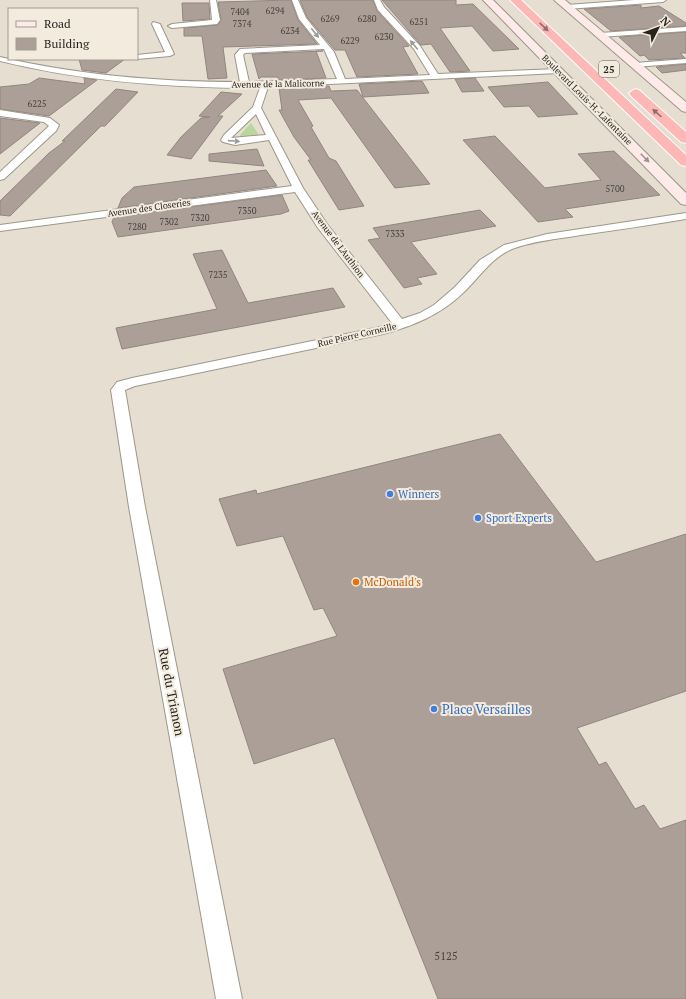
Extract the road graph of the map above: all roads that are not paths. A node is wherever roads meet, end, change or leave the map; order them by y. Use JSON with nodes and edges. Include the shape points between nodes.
{"nodes":[{"id":1,"x":213,"y":0,"type":"edge"},
{"id":2,"x":295,"y":0,"type":"edge"},
{"id":3,"x":377,"y":0,"type":"edge"},
{"id":4,"x":488,"y":0,"type":"edge"},
{"id":5,"x":515,"y":0,"type":"edge"},
{"id":6,"x":663,"y":0,"type":"edge"},
{"id":7,"x":563,"y":3,"type":"edge"},
{"id":8,"x":156,"y":24,"type":"dead end"},
{"id":9,"x":172,"y":26,"type":"dead end"},
{"id":10,"x":686,"y":29,"type":"edge"},
{"id":11,"x":600,"y":35,"type":"junction"},
{"id":12,"x":326,"y":47,"type":"junction"},
{"id":13,"x":0,"y":59,"type":"edge"},
{"id":14,"x":686,"y":61,"type":"edge"},
{"id":15,"x":139,"y":63,"type":"edge"},
{"id":16,"x":635,"y":65,"type":"junction"},
{"id":17,"x":558,"y":71,"type":"junction"},
{"id":18,"x":436,"y":77,"type":"junction"},
{"id":19,"x":145,"y":82,"type":"junction"},
{"id":20,"x":342,"y":82,"type":"junction"},
{"id":21,"x":245,"y":85,"type":"junction"},
{"id":22,"x":265,"y":85,"type":"junction"},
{"id":23,"x":627,"y":86,"type":"dead end"},
{"id":24,"x":257,"y":108,"type":"junction"},
{"id":25,"x":686,"y":108,"type":"edge"},
{"id":26,"x":0,"y":113,"type":"edge"},
{"id":27,"x":272,"y":137,"type":"junction"},
{"id":28,"x":686,"y":139,"type":"edge"},
{"id":29,"x":686,"y":162,"type":"edge"},
{"id":30,"x":0,"y":177,"type":"edge"},
{"id":31,"x":298,"y":188,"type":"junction"},
{"id":32,"x":686,"y":200,"type":"edge"},
{"id":33,"x":686,"y":216,"type":"edge"},
{"id":34,"x":0,"y":228,"type":"edge"},
{"id":35,"x":400,"y":324,"type":"junction"},
{"id":36,"x":122,"y":385,"type":"joint"},
{"id":37,"x":229,"y":999,"type":"edge"}],
"edges":[{"from":1,"to":9,"type":"street","via":[[216,20],[214,22]]},
{"from":2,"to":12,"type":"street","one_way":true,"via":[[303,19]]},
{"from":18,"to":3,"type":"street","one_way":true,"via":[[418,48],[381,8]]},
{"from":4,"to":17,"type":"main road","name":"Boulevard Louis-H.-Lafontaine"},
{"from":5,"to":29,"type":"highway","number":"25","one_way":true},
{"from":6,"to":7,"type":"street"},
{"from":7,"to":11,"type":"main road"},
{"from":8,"to":15,"type":"street","via":[[170,54]]},
{"from":10,"to":11,"type":"street"},
{"from":11,"to":16,"type":"main road"},
{"from":12,"to":20,"type":"street"},
{"from":12,"to":21,"type":"street","via":[[243,51],[239,55]]},
{"from":13,"to":19,"type":"street","name":"Avenue de la Malicorne","via":[[64,72]]},
{"from":14,"to":16,"type":"street"},
{"from":15,"to":19,"type":"street"},
{"from":16,"to":25,"type":"main road"},
{"from":17,"to":18,"type":"street","name":"Avenue de la Malicorne"},
{"from":17,"to":32,"type":"main road","name":"Boulevard Louis-H.-Lafontaine","one_way":true},
{"from":18,"to":20,"type":"street","name":"Avenue de la Malicorne"},
{"from":19,"to":21,"type":"street","name":"Avenue de la Malicorne"},
{"from":20,"to":22,"type":"street","name":"Avenue de la Malicorne"},
{"from":21,"to":22,"type":"street","name":"Avenue de la Malicorne"},
{"from":22,"to":24,"type":"street"},
{"from":28,"to":23,"type":"highway","number":"25","one_way":true},
{"from":24,"to":27,"type":"street","name":"Avenue de L'Authion"},
{"from":24,"to":27,"type":"street","one_way":true,"via":[[226,140],[235,142]]},
{"from":26,"to":30,"type":"street","via":[[47,120],[53,123],[54,127]]},
{"from":27,"to":31,"type":"street","name":"Avenue de L'Authion"},
{"from":31,"to":34,"type":"street","name":"Avenue des Closeries"},
{"from":31,"to":35,"type":"street","name":"Avenue de L'Authion","via":[[322,226]]},
{"from":33,"to":35,"type":"street","name":"Rue Pierre Corneille","via":[[547,237],[508,247],[484,262],[444,304],[424,316]]},
{"from":35,"to":36,"type":"street","name":"Rue Pierre Corneille","via":[[383,330]]},
{"from":36,"to":37,"type":"street","name":"Rue du Trianon","via":[[118,390],[118,396]]}]}
